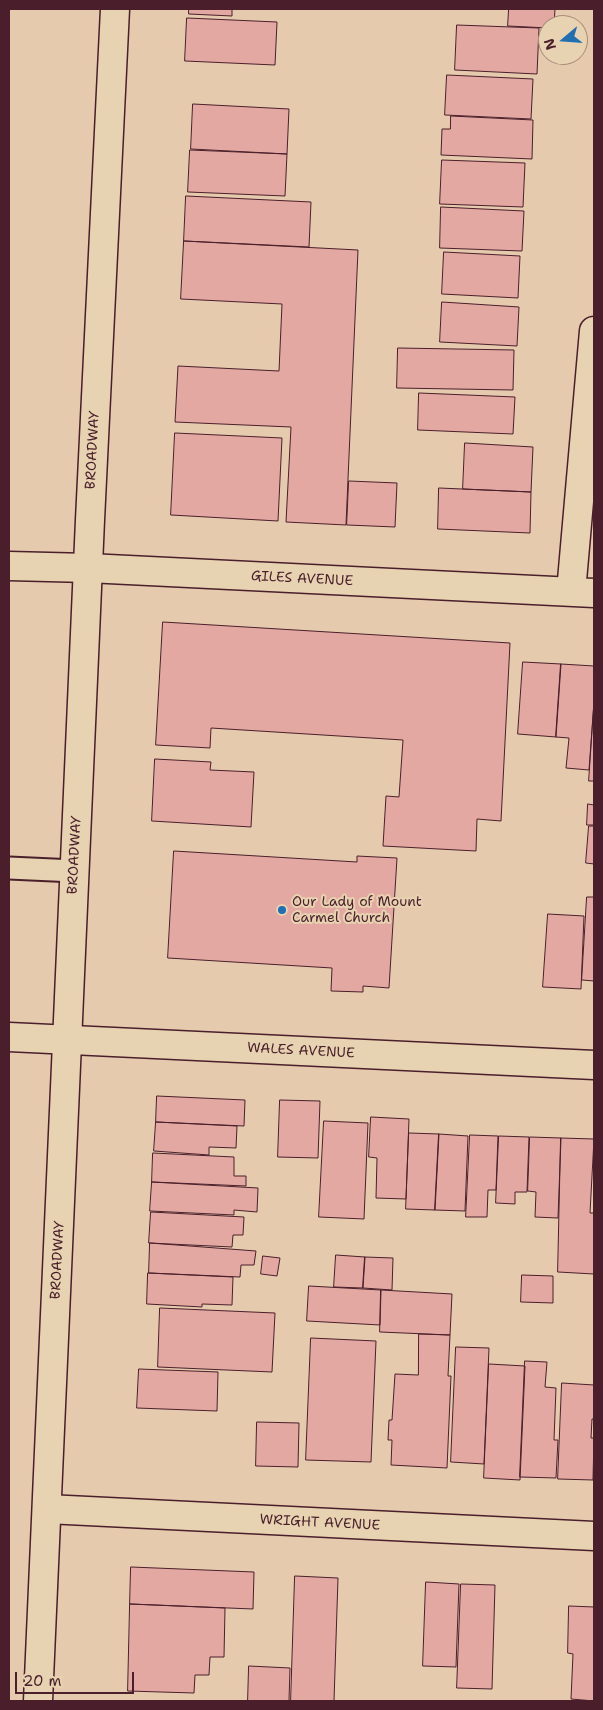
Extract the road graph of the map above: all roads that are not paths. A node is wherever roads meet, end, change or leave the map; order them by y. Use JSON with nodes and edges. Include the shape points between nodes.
{"nodes":[{"id":1,"x":116,"y":9,"type":"edge"},
{"id":2,"x":594,"y":331,"type":"edge"},
{"id":3,"x":9,"y":566,"type":"edge"},
{"id":4,"x":88,"y":568,"type":"junction"},
{"id":5,"x":582,"y":593,"type":"edge"},
{"id":6,"x":9,"y":868,"type":"edge"},
{"id":7,"x":74,"y":871,"type":"junction"},
{"id":8,"x":9,"y":1037,"type":"edge"},
{"id":9,"x":67,"y":1039,"type":"junction"},
{"id":10,"x":594,"y":1065,"type":"edge"},
{"id":11,"x":46,"y":1510,"type":"junction"},
{"id":12,"x":594,"y":1536,"type":"edge"},
{"id":13,"x":38,"y":1701,"type":"edge"}],
"edges":[{"from":1,"to":4,"type":"street","name":"BROADWAY"},
{"from":2,"to":5,"type":"street"},
{"from":3,"to":4,"type":"street","name":"GILES AVENUE"},
{"from":4,"to":5,"type":"street","name":"GILES AVENUE"},
{"from":4,"to":7,"type":"street","name":"BROADWAY"},
{"from":6,"to":7,"type":"lane"},
{"from":7,"to":9,"type":"street","name":"BROADWAY"},
{"from":8,"to":9,"type":"street","name":"WALES AVENUE"},
{"from":9,"to":10,"type":"street","name":"WALES AVENUE"},
{"from":9,"to":11,"type":"street","name":"BROADWAY"},
{"from":11,"to":12,"type":"street","name":"WRIGHT AVENUE"},
{"from":11,"to":13,"type":"street","name":"BROADWAY"}]}
